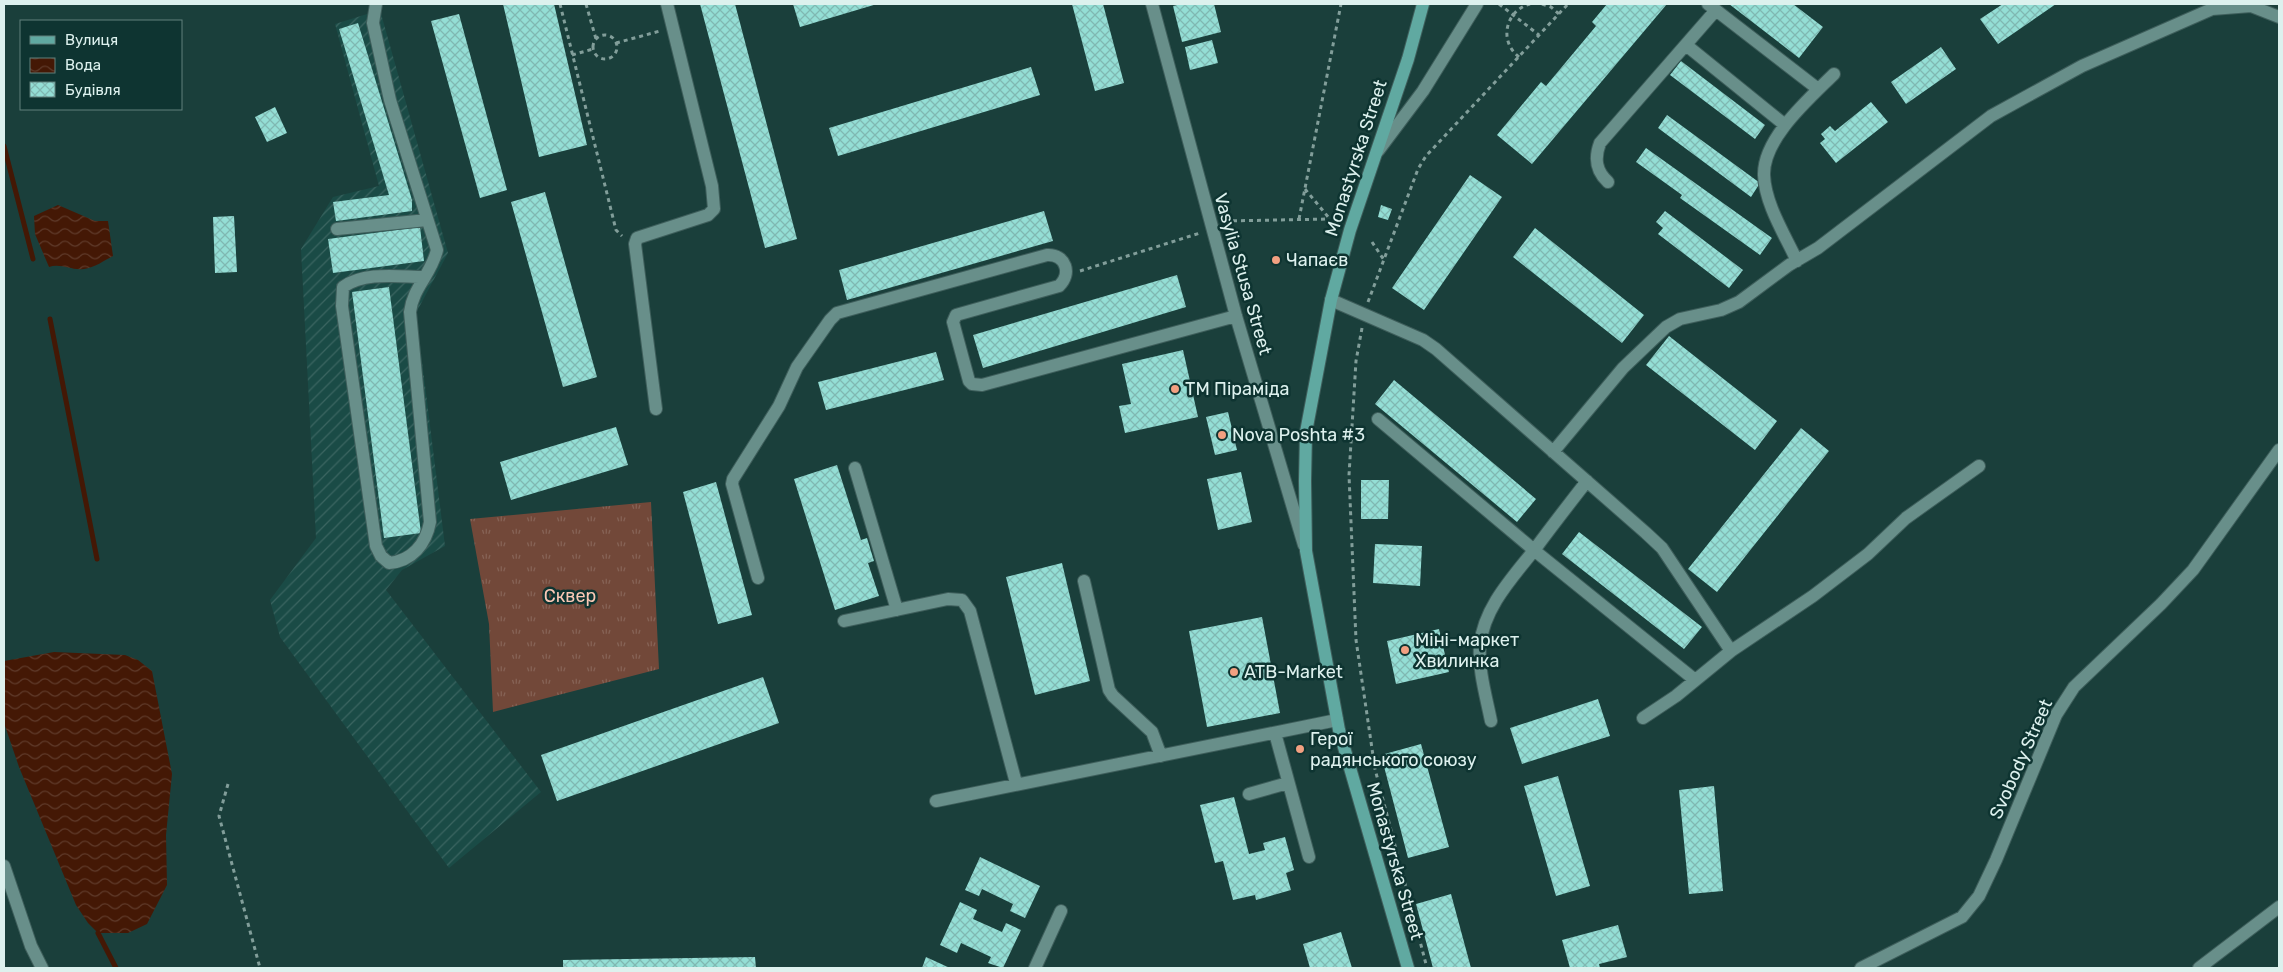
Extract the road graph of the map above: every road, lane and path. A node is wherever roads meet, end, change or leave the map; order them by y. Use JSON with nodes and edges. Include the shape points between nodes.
{"nodes":[{"id":1,"x":376,"y":4,"type":"edge"},
{"id":2,"x":560,"y":4,"type":"edge"},
{"id":3,"x":586,"y":4,"type":"edge"},
{"id":4,"x":667,"y":4,"type":"edge"},
{"id":5,"x":1152,"y":4,"type":"edge"},
{"id":6,"x":1341,"y":4,"type":"edge"},
{"id":7,"x":1422,"y":4,"type":"edge"},
{"id":8,"x":1477,"y":4,"type":"edge"},
{"id":9,"x":1499,"y":4,"type":"edge"},
{"id":10,"x":1530,"y":4,"type":"edge"},
{"id":11,"x":1542,"y":4,"type":"edge"},
{"id":12,"x":1568,"y":4,"type":"edge"},
{"id":13,"x":2255,"y":5,"type":"edge"},
{"id":14,"x":2210,"y":6,"type":"edge"},
{"id":15,"x":1712,"y":7,"type":"edge"},
{"id":16,"x":1513,"y":14,"type":"junction"},
{"id":17,"x":1559,"y":14,"type":"junction"},
{"id":18,"x":2279,"y":17,"type":"edge"},
{"id":19,"x":673,"y":27,"type":"junction"},
{"id":20,"x":1539,"y":35,"type":"junction"},
{"id":21,"x":596,"y":39,"type":"junction"},
{"id":22,"x":616,"y":43,"type":"junction"},
{"id":23,"x":1686,"y":45,"type":"junction"},
{"id":24,"x":593,"y":49,"type":"junction"},
{"id":25,"x":572,"y":55,"type":"junction"},
{"id":26,"x":1519,"y":57,"type":"junction"},
{"id":27,"x":1834,"y":74,"type":"dead end"},
{"id":28,"x":1818,"y":90,"type":"junction"},
{"id":29,"x":1785,"y":125,"type":"junction"},
{"id":30,"x":1373,"y":158,"type":"junction"},
{"id":31,"x":1608,"y":182,"type":"dead end"},
{"id":32,"x":1305,"y":189,"type":"junction"},
{"id":33,"x":1299,"y":219,"type":"junction"},
{"id":34,"x":427,"y":220,"type":"junction"},
{"id":35,"x":1212,"y":225,"type":"junction"},
{"id":36,"x":337,"y":230,"type":"dead end"},
{"id":37,"x":1372,"y":242,"type":"dead end"},
{"id":38,"x":635,"y":244,"type":"junction"},
{"id":39,"x":1384,"y":260,"type":"junction"},
{"id":40,"x":1797,"y":261,"type":"junction"},
{"id":41,"x":1067,"y":275,"type":"junction"},
{"id":42,"x":425,"y":277,"type":"junction"},
{"id":43,"x":1331,"y":300,"type":"junction"},
{"id":44,"x":1365,"y":315,"type":"junction"},
{"id":45,"x":1236,"y":316,"type":"junction"},
{"id":46,"x":656,"y":409,"type":"dead end"},
{"id":47,"x":1378,"y":419,"type":"dead end"},
{"id":48,"x":2279,"y":450,"type":"edge"},
{"id":49,"x":1553,"y":452,"type":"junction"},
{"id":50,"x":1979,"y":466,"type":"dead end"},
{"id":51,"x":855,"y":468,"type":"dead end"},
{"id":52,"x":1586,"y":482,"type":"junction"},
{"id":53,"x":1534,"y":550,"type":"junction"},
{"id":54,"x":1306,"y":552,"type":"junction"},
{"id":55,"x":758,"y":578,"type":"dead end"},
{"id":56,"x":1084,"y":581,"type":"dead end"},
{"id":57,"x":897,"y":610,"type":"junction"},
{"id":58,"x":844,"y":621,"type":"dead end"},
{"id":59,"x":1731,"y":651,"type":"junction"},
{"id":60,"x":1695,"y":680,"type":"junction"},
{"id":61,"x":1643,"y":718,"type":"dead end"},
{"id":62,"x":1337,"y":720,"type":"junction"},
{"id":63,"x":1490,"y":721,"type":"dead end"},
{"id":64,"x":1275,"y":733,"type":"junction"},
{"id":65,"x":1161,"y":756,"type":"junction"},
{"id":66,"x":1016,"y":783,"type":"junction"},
{"id":67,"x":1288,"y":783,"type":"junction"},
{"id":68,"x":228,"y":784,"type":"dead end"},
{"id":69,"x":1248,"y":794,"type":"dead end"},
{"id":70,"x":936,"y":801,"type":"dead end"},
{"id":71,"x":1309,"y":856,"type":"dead end"},
{"id":72,"x":4,"y":866,"type":"edge"},
{"id":73,"x":2279,"y":907,"type":"edge"},
{"id":74,"x":1061,"y":911,"type":"dead end"},
{"id":75,"x":42,"y":968,"type":"edge"},
{"id":76,"x":260,"y":968,"type":"edge"},
{"id":77,"x":1035,"y":968,"type":"edge"},
{"id":78,"x":1408,"y":968,"type":"edge"},
{"id":79,"x":1427,"y":968,"type":"edge"},
{"id":80,"x":1862,"y":968,"type":"edge"},
{"id":81,"x":2198,"y":968,"type":"edge"}],
"edges":[{"from":1,"to":34,"type":"street","via":[[373,23],[390,100]]},
{"from":2,"to":25,"type":"path"},
{"from":3,"to":21,"type":"path"},
{"from":4,"to":19,"type":"street"},
{"from":5,"to":35,"type":"street","name":"Vasylia Stusa Street"},
{"from":6,"to":32,"type":"path"},
{"from":7,"to":30,"type":"main road","name":"Monastyrska Street","via":[[1408,59]]},
{"from":8,"to":30,"type":"street","via":[[1423,90]]},
{"from":9,"to":16,"type":"path"},
{"from":10,"to":16,"type":"path"},
{"from":11,"to":17,"type":"path"},
{"from":12,"to":17,"type":"path"},
{"from":13,"to":14,"type":"street"},
{"from":13,"to":18,"type":"street"},
{"from":14,"to":40,"type":"street","via":[[2082,66],[1990,116]]},
{"from":15,"to":23,"type":"street"},
{"from":15,"to":28,"type":"street"},
{"from":16,"to":20,"type":"path"},
{"from":16,"to":26,"type":"path","via":[[1507,38]]},
{"from":17,"to":20,"type":"path"},
{"from":19,"to":22,"type":"path"},
{"from":19,"to":38,"type":"street","via":[[712,186],[714,209],[708,215],[637,238]]},
{"from":20,"to":26,"type":"path"},
{"from":21,"to":22,"type":"path","via":[[607,35]]},
{"from":21,"to":24,"type":"path"},
{"from":22,"to":24,"type":"path","via":[[616,51],[610,57],[602,58]]},
{"from":23,"to":29,"type":"street"},
{"from":23,"to":31,"type":"street","via":[[1600,144],[1596,160]]},
{"from":24,"to":25,"type":"path"},
{"from":25,"to":38,"type":"path","via":[[616,230]]},
{"from":26,"to":39,"type":"path","via":[[1426,156],[1418,169]]},
{"from":27,"to":28,"type":"street"},
{"from":28,"to":29,"type":"street"},
{"from":29,"to":40,"type":"street","via":[[1769,151],[1764,176],[1776,214]]},
{"from":30,"to":43,"type":"main road","name":"Monastyrska Street"},
{"from":32,"to":33,"type":"path"},
{"from":32,"to":33,"type":"path","via":[[1330,219]]},
{"from":33,"to":35,"type":"path"},
{"from":34,"to":36,"type":"street"},
{"from":34,"to":42,"type":"street","via":[[436,250],[433,265]]},
{"from":35,"to":41,"type":"path"},
{"from":35,"to":45,"type":"street","name":"Vasylia Stusa Street"},
{"from":37,"to":39,"type":"path"},
{"from":38,"to":46,"type":"street"},
{"from":39,"to":44,"type":"path"},
{"from":40,"to":49,"type":"street","via":[[1739,302],[1721,310],[1680,319],[1666,327],[1623,368]]},
{"from":41,"to":45,"type":"street","via":[[1055,288],[956,315],[953,322],[972,384],[982,385]]},
{"from":41,"to":55,"type":"street","via":[[1064,261],[1047,255],[837,313],[797,367],[779,406],[733,478]]},
{"from":42,"to":42,"type":"street","via":[[364,278],[343,286],[342,306],[376,546],[389,563],[408,558],[419,548],[428,536],[430,522],[410,312],[411,300]]},
{"from":43,"to":44,"type":"street"},
{"from":43,"to":54,"type":"main road","name":"Monastyrska Street","via":[[1306,432]]},
{"from":44,"to":49,"type":"street","via":[[1423,340],[1436,349]]},
{"from":44,"to":79,"type":"path","via":[[1356,361],[1349,475],[1356,640],[1375,769]]},
{"from":45,"to":54,"type":"street","name":"Vasylia Stusa Street"},
{"from":47,"to":53,"type":"street"},
{"from":48,"to":80,"type":"street","name":"Svobody Street","via":[[2193,570],[2074,687],[2056,715],[1996,860],[1978,896],[1962,917]]},
{"from":49,"to":52,"type":"street"},
{"from":50,"to":59,"type":"street","via":[[1906,518],[1868,554],[1813,596]]},
{"from":51,"to":57,"type":"street"},
{"from":52,"to":53,"type":"street"},
{"from":52,"to":59,"type":"street","via":[[1662,548]]},
{"from":53,"to":60,"type":"street"},
{"from":53,"to":63,"type":"street","via":[[1493,606],[1480,644]]},
{"from":54,"to":62,"type":"main road","name":"Monastyrska Street"},
{"from":56,"to":65,"type":"street","via":[[1109,690],[1152,732]]},
{"from":57,"to":58,"type":"street"},
{"from":57,"to":66,"type":"street","via":[[948,599],[962,600],[967,605]]},
{"from":59,"to":60,"type":"street"},
{"from":60,"to":61,"type":"street"},
{"from":62,"to":64,"type":"street"},
{"from":62,"to":78,"type":"main road","name":"Monastyrska Street"},
{"from":64,"to":65,"type":"street"},
{"from":64,"to":67,"type":"street"},
{"from":65,"to":66,"type":"street"},
{"from":66,"to":70,"type":"street"},
{"from":67,"to":69,"type":"street"},
{"from":67,"to":71,"type":"street"},
{"from":68,"to":76,"type":"path","via":[[219,816]]},
{"from":72,"to":75,"type":"street","via":[[31,946]]},
{"from":73,"to":81,"type":"street"},
{"from":74,"to":77,"type":"street"}]}
